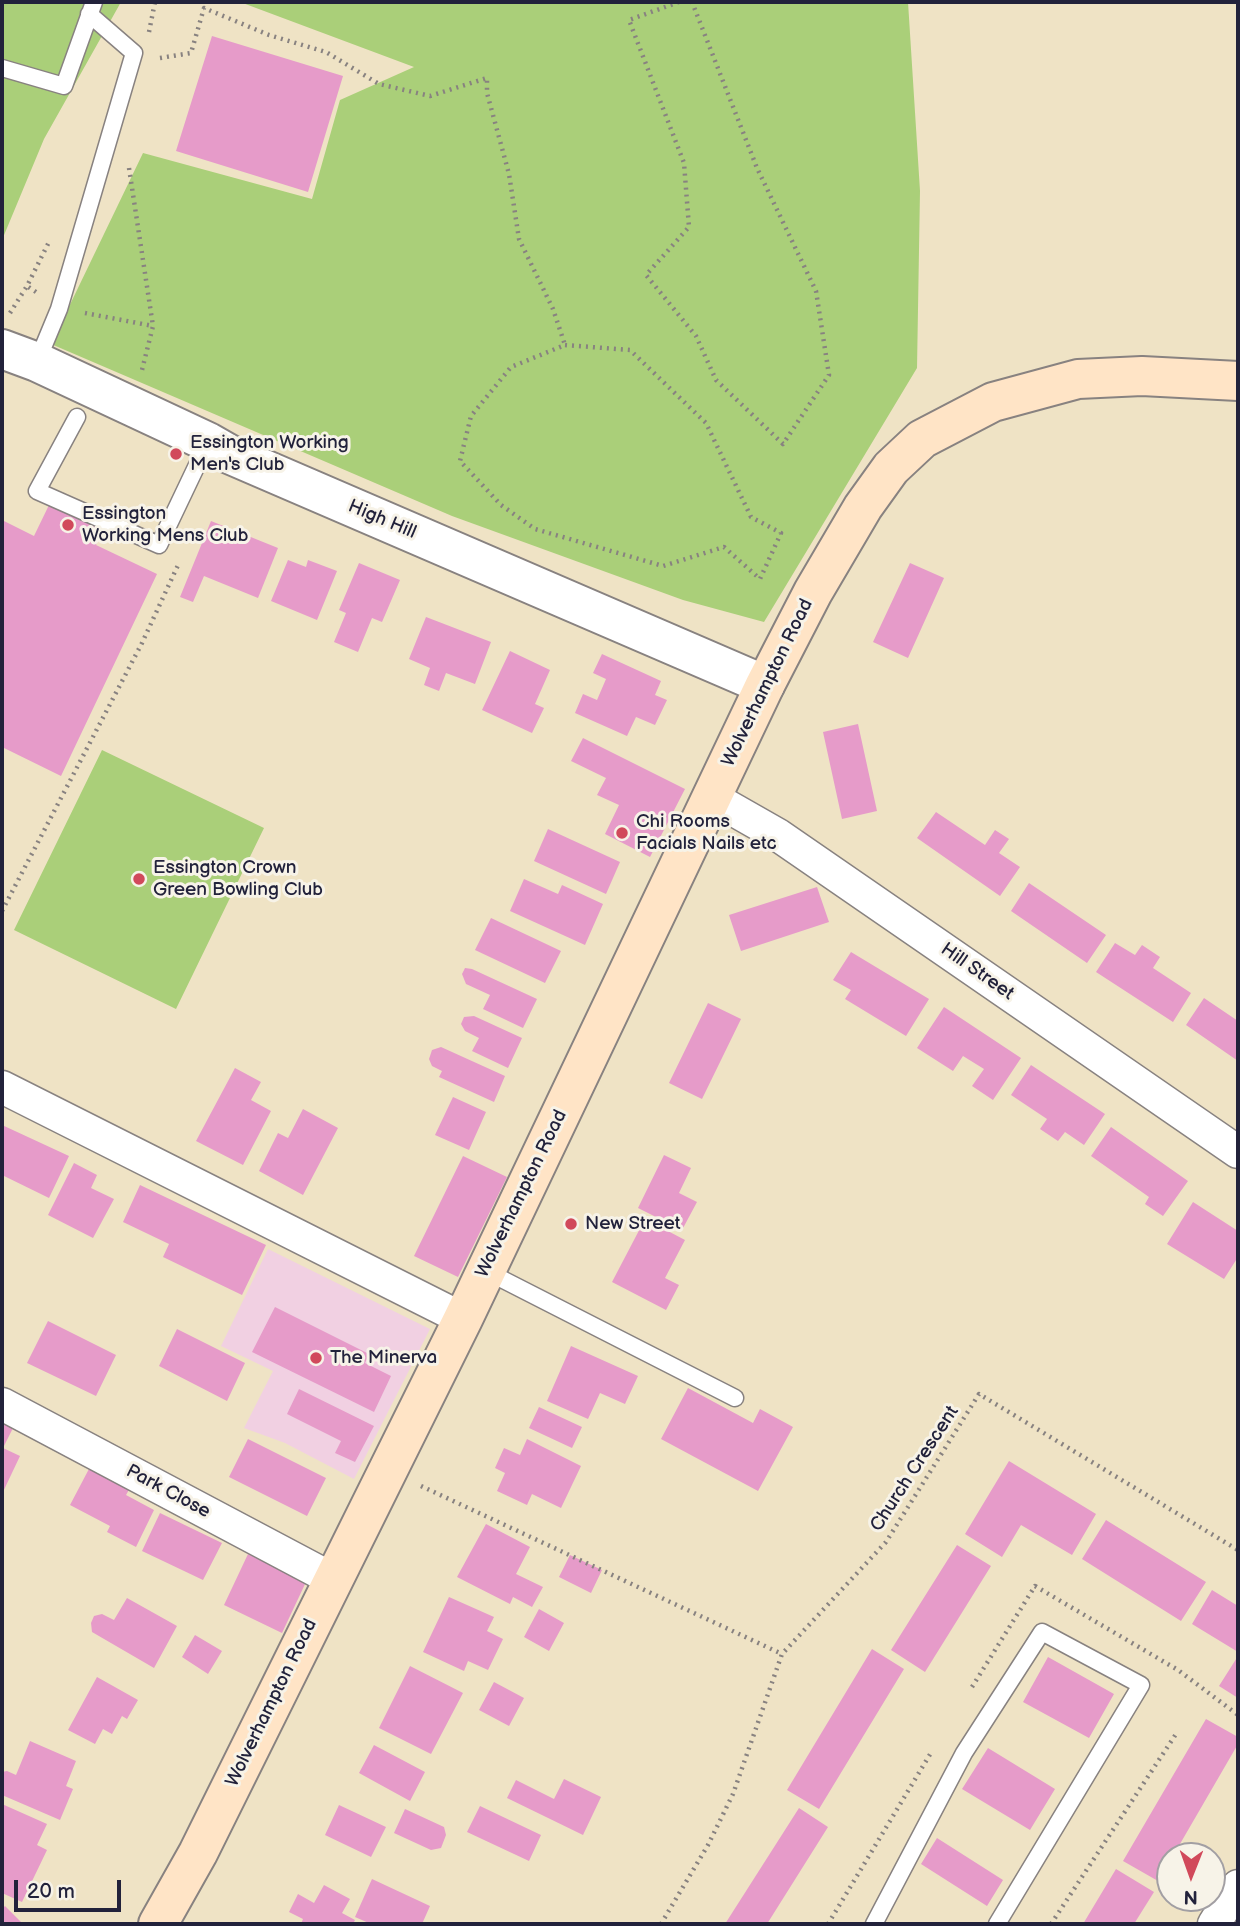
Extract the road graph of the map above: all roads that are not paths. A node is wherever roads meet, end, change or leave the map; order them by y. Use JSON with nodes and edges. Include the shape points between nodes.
{"nodes":[{"id":1,"x":91,"y":8,"type":"edge"},
{"id":2,"x":2,"y":68,"type":"edge"},
{"id":3,"x":15,"y":342,"type":"edge"},
{"id":4,"x":1238,"y":381,"type":"edge"},
{"id":5,"x":77,"y":417,"type":"dead end"},
{"id":6,"x":208,"y":442,"type":"junction"},
{"id":7,"x":765,"y":685,"type":"junction"},
{"id":8,"x":713,"y":798,"type":"junction"},
{"id":9,"x":2,"y":1087,"type":"edge"},
{"id":10,"x":1238,"y":1152,"type":"edge"},
{"id":11,"x":486,"y":1271,"type":"junction"},
{"id":12,"x":463,"y":1319,"type":"junction"},
{"id":13,"x":735,"y":1398,"type":"dead end"},
{"id":14,"x":2,"y":1404,"type":"edge"},
{"id":15,"x":334,"y":1580,"type":"junction"},
{"id":16,"x":1238,"y":1886,"type":"edge"},
{"id":17,"x":158,"y":1924,"type":"edge"},
{"id":18,"x":874,"y":1924,"type":"edge"},
{"id":19,"x":997,"y":1924,"type":"edge"},
{"id":20,"x":1214,"y":1924,"type":"edge"}],
"edges":[{"from":1,"to":2,"type":"lane","via":[[64,86]]},
{"from":1,"to":3,"type":"lane","via":[[134,53],[60,309]]},
{"from":3,"to":6,"type":"street","name":"High Hill"},
{"from":4,"to":7,"type":"main road","name":"Wolverhampton Road","via":[[1142,376],[1078,380],[993,402],[922,439],[891,468],[863,507]]},
{"from":5,"to":6,"type":"lane","via":[[37,491],[159,545]]},
{"from":6,"to":7,"type":"street","name":"High Hill"},
{"from":7,"to":8,"type":"main road","name":"Wolverhampton Road"},
{"from":8,"to":10,"type":"street","name":"Hill Street","via":[[778,835]]},
{"from":8,"to":11,"type":"main road","name":"Wolverhampton Road"},
{"from":9,"to":12,"type":"street"},
{"from":11,"to":12,"type":"main road","name":"Wolverhampton Road"},
{"from":11,"to":13,"type":"lane"},
{"from":12,"to":15,"type":"main road","name":"Wolverhampton Road"},
{"from":14,"to":15,"type":"street","name":"Park Close"},
{"from":15,"to":17,"type":"main road","name":"Wolverhampton Road"},
{"from":16,"to":20,"type":"street"},
{"from":18,"to":19,"type":"lane","via":[[964,1753],[1042,1632],[1141,1685]]}]}
